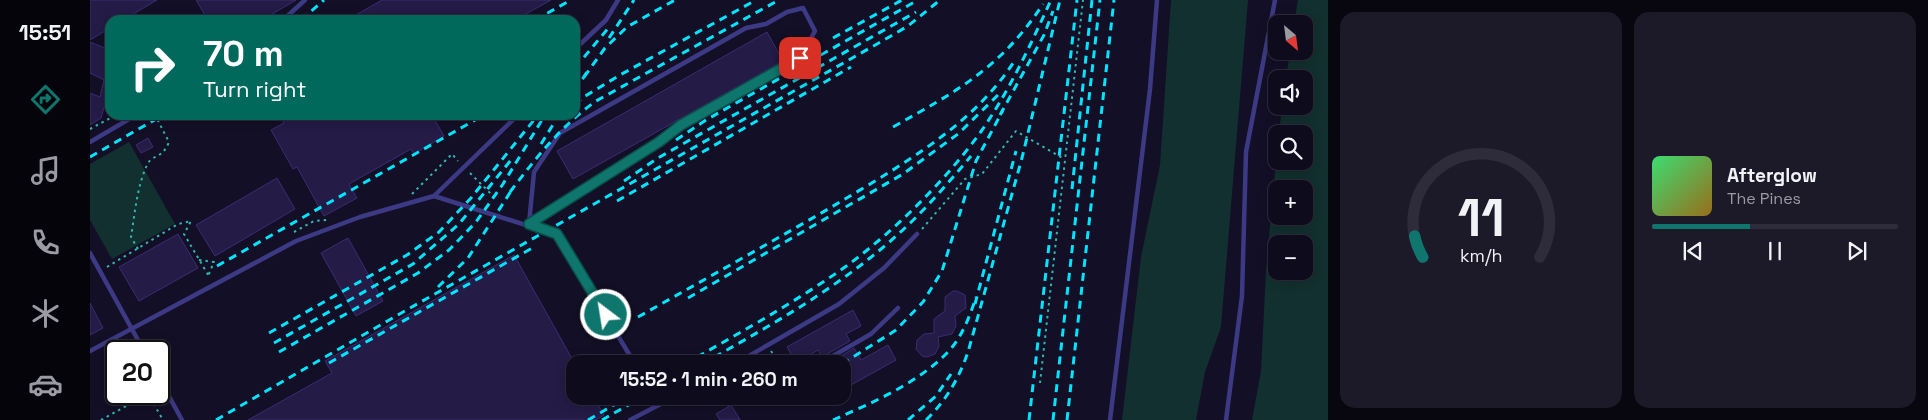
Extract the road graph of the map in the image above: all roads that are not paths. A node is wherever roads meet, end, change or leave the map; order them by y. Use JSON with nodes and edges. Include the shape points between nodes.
{"nodes":[{"id":1,"x":305,"y":0,"type":"edge"},
{"id":2,"x":618,"y":0,"type":"edge"},
{"id":3,"x":1157,"y":0,"type":"edge"},
{"id":4,"x":1276,"y":0,"type":"edge"},
{"id":5,"x":288,"y":15,"type":"edge"},
{"id":6,"x":580,"y":44,"type":"edge"},
{"id":7,"x":127,"y":120,"type":"edge"},
{"id":8,"x":513,"y":120,"type":"edge"},
{"id":9,"x":90,"y":142,"type":"edge"},
{"id":10,"x":434,"y":196,"type":"junction"},
{"id":11,"x":529,"y":224,"type":"junction"},
{"id":12,"x":917,"y":234,"type":"road end"},
{"id":13,"x":90,"y":253,"type":"edge"},
{"id":14,"x":898,"y":308,"type":"dead end"},
{"id":15,"x":131,"y":328,"type":"junction"},
{"id":16,"x":138,"y":340,"type":"edge"},
{"id":17,"x":90,"y":351,"type":"edge"},
{"id":18,"x":630,"y":355,"type":"edge"},
{"id":19,"x":751,"y":355,"type":"edge"},
{"id":20,"x":835,"y":355,"type":"edge"},
{"id":21,"x":170,"y":398,"type":"edge"},
{"id":22,"x":659,"y":405,"type":"edge"},
{"id":23,"x":182,"y":420,"type":"edge"},
{"id":24,"x":630,"y":420,"type":"edge"},
{"id":25,"x":1110,"y":420,"type":"edge"},
{"id":26,"x":1226,"y":420,"type":"edge"}],
"edges":[{"from":1,"to":5,"type":"lane"},
{"from":2,"to":6,"type":"lane","via":[[606,20]]},
{"from":3,"to":25,"type":"lane","via":[[1150,89]]},
{"from":4,"to":26,"type":"lane","via":[[1246,152],[1242,296]]},
{"from":7,"to":9,"type":"lane"},
{"from":8,"to":10,"type":"lane"},
{"from":10,"to":11,"type":"lane"},
{"from":10,"to":15,"type":"lane","via":[[360,217],[296,241]]},
{"from":11,"to":11,"type":"lane","via":[[681,125],[800,58],[815,31],[804,8],[787,12],[766,24],[746,28],[560,133],[534,172]]},
{"from":11,"to":18,"type":"lane","via":[[557,234]]},
{"from":12,"to":19,"type":"lane","via":[[884,268],[839,304]]},
{"from":13,"to":15,"type":"lane"},
{"from":14,"to":20,"type":"lane","via":[[871,334]]},
{"from":15,"to":16,"type":"lane"},
{"from":15,"to":17,"type":"lane"},
{"from":21,"to":23,"type":"lane"},
{"from":22,"to":24,"type":"lane"}]}
